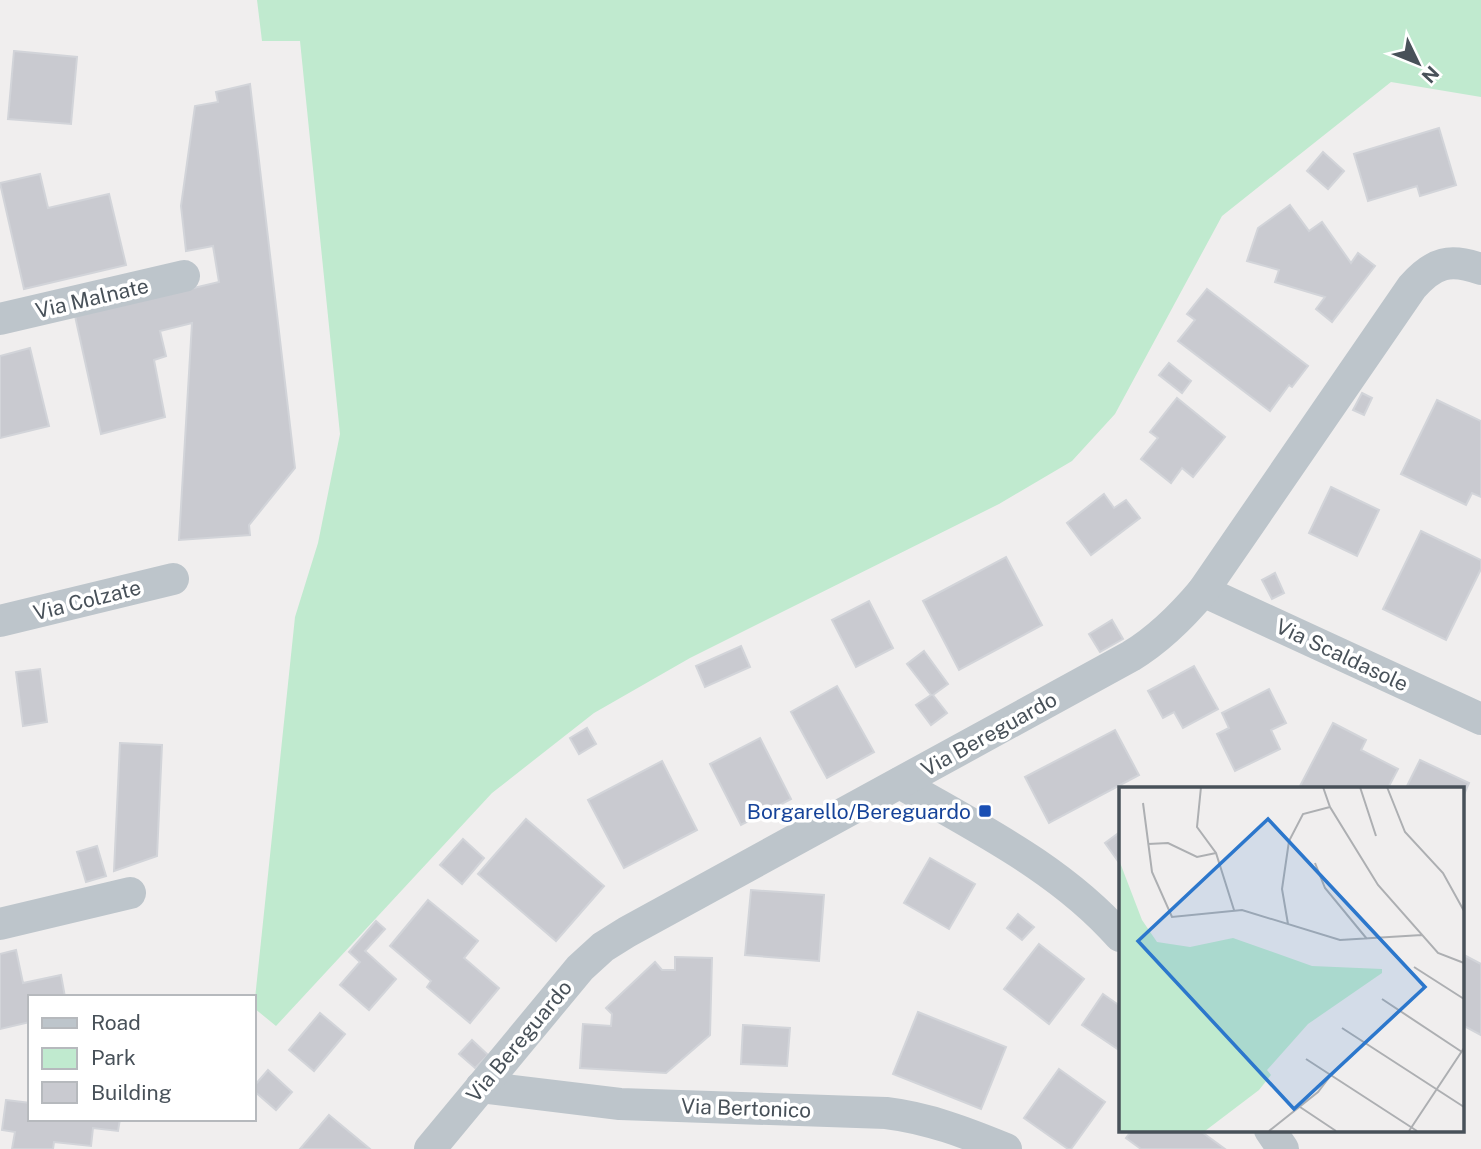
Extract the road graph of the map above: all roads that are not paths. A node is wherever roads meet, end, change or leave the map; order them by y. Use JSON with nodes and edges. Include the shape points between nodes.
{"nodes":[{"id":1,"x":1481,"y":269,"type":"edge"},
{"id":2,"x":184,"y":276,"type":"dead end"},
{"id":3,"x":0,"y":319,"type":"edge"},
{"id":4,"x":173,"y":579,"type":"dead end"},
{"id":5,"x":1203,"y":591,"type":"junction"},
{"id":6,"x":0,"y":621,"type":"edge"},
{"id":7,"x":1481,"y":719,"type":"edge"},
{"id":8,"x":900,"y":783,"type":"junction"},
{"id":9,"x":130,"y":893,"type":"dead end"},
{"id":10,"x":0,"y":924,"type":"edge"},
{"id":11,"x":1119,"y":934,"type":"edge"},
{"id":12,"x":481,"y":1087,"type":"junction"},
{"id":13,"x":1271,"y":1132,"type":"edge"},
{"id":14,"x":430,"y":1149,"type":"edge"},
{"id":15,"x":1006,"y":1149,"type":"edge"},
{"id":16,"x":1283,"y":1149,"type":"edge"}],
"edges":[{"from":1,"to":5,"type":"street","name":"Via Bereguardo","via":[[1439,265],[1412,287]]},
{"from":2,"to":3,"type":"street","name":"Via Malnate"},
{"from":4,"to":6,"type":"street","name":"Via Colzate"},
{"from":5,"to":7,"type":"street","name":"Via Scaldasole"},
{"from":5,"to":8,"type":"street","name":"Via Bereguardo","via":[[1142,649]]},
{"from":8,"to":11,"type":"street","via":[[1048,871]]},
{"from":8,"to":12,"type":"street","name":"Via Bereguardo","via":[[603,947],[580,968]]},
{"from":9,"to":10,"type":"street"},
{"from":12,"to":14,"type":"street","name":"Via Bereguardo"},
{"from":12,"to":15,"type":"street","name":"Via Bertonico","via":[[620,1104],[886,1113],[943,1126]]},
{"from":13,"to":16,"type":"street"}]}
